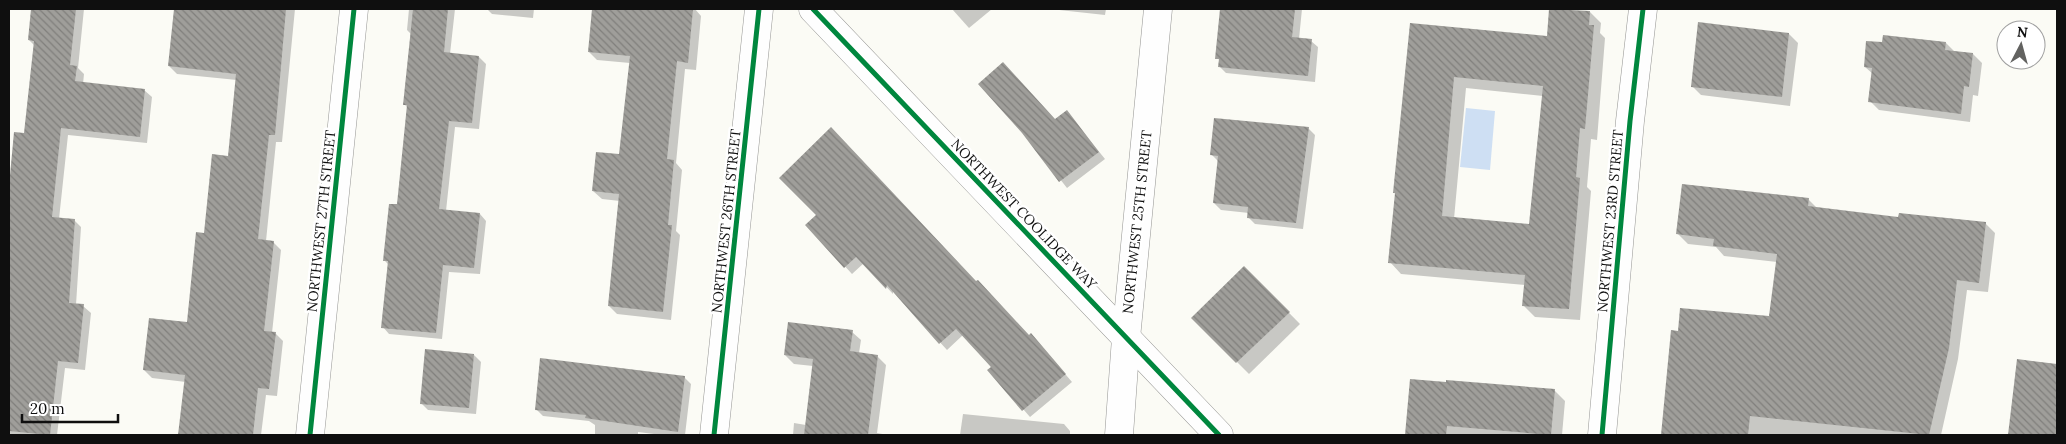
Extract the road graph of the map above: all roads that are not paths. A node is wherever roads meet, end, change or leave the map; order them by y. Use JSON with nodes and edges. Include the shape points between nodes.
{"nodes":[{"id":1,"x":354,"y":9,"type":"edge"},
{"id":2,"x":759,"y":9,"type":"edge"},
{"id":3,"x":812,"y":9,"type":"edge"},
{"id":4,"x":1158,"y":9,"type":"edge"},
{"id":5,"x":1643,"y":9,"type":"edge"},
{"id":6,"x":1126,"y":338,"type":"junction"},
{"id":7,"x":310,"y":435,"type":"edge"},
{"id":8,"x":714,"y":435,"type":"edge"},
{"id":9,"x":1119,"y":435,"type":"edge"},
{"id":10,"x":1219,"y":435,"type":"edge"},
{"id":11,"x":1602,"y":435,"type":"edge"}],
"edges":[{"from":1,"to":7,"type":"street","name":"NORTHWEST 27TH STREET"},
{"from":2,"to":8,"type":"street","name":"NORTHWEST 26TH STREET"},
{"from":3,"to":6,"type":"street","name":"NORTHWEST COOLIDGE WAY"},
{"from":4,"to":6,"type":"street","name":"NORTHWEST 25TH STREET"},
{"from":5,"to":11,"type":"street","name":"NORTHWEST 23RD STREET"},
{"from":6,"to":9,"type":"street","name":"NORTHWEST 25TH STREET"},
{"from":6,"to":10,"type":"street","name":"NORTHWEST COOLIDGE WAY"}]}
